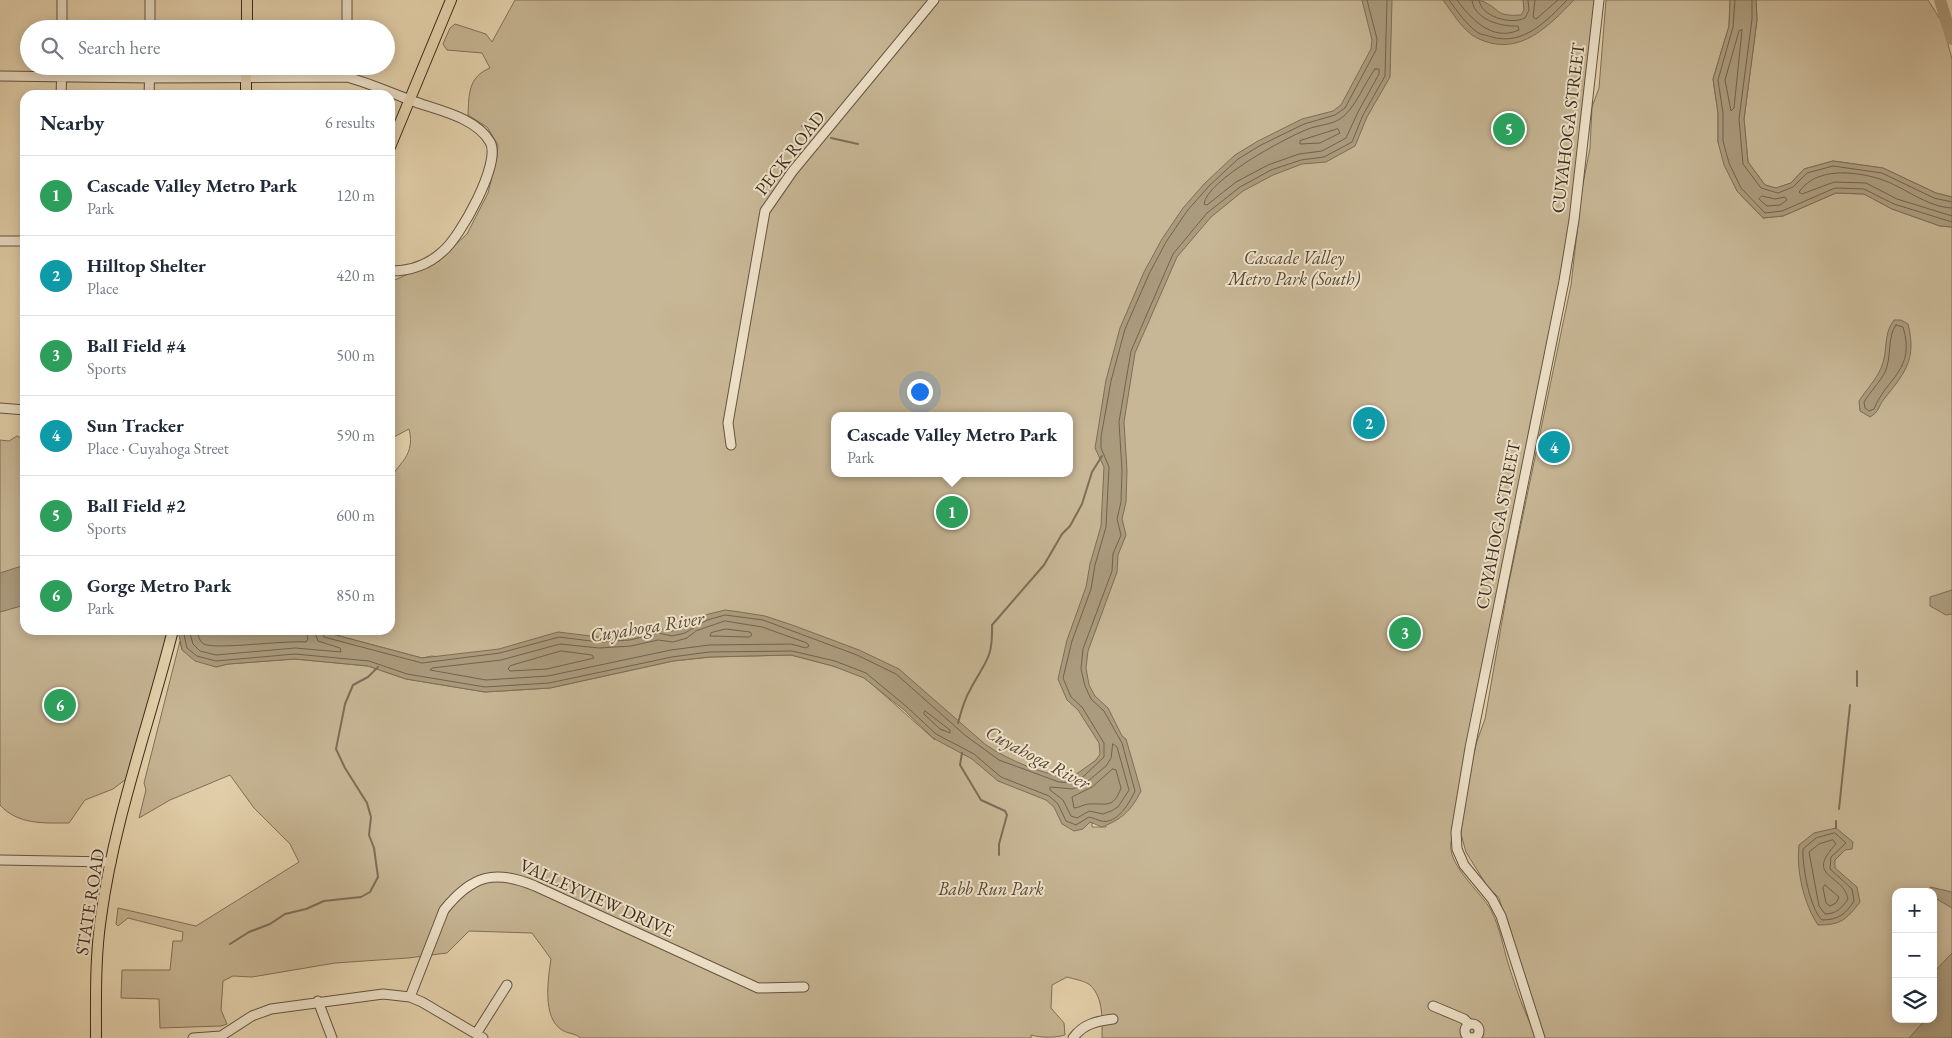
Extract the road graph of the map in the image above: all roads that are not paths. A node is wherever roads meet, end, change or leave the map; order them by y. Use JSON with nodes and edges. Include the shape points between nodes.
{"nodes":[{"id":1,"x":62,"y":0,"type":"edge"},
{"id":2,"x":150,"y":0,"type":"edge"},
{"id":3,"x":247,"y":0,"type":"edge"},
{"id":4,"x":347,"y":0,"type":"edge"},
{"id":5,"x":451,"y":0,"type":"edge"},
{"id":6,"x":934,"y":0,"type":"edge"},
{"id":7,"x":1599,"y":0,"type":"edge"},
{"id":8,"x":62,"y":20,"type":"edge"},
{"id":9,"x":150,"y":20,"type":"edge"},
{"id":10,"x":246,"y":20,"type":"edge"},
{"id":11,"x":347,"y":20,"type":"edge"},
{"id":12,"x":0,"y":76,"type":"edge"},
{"id":13,"x":346,"y":77,"type":"joint"},
{"id":14,"x":62,"y":78,"type":"junction"},
{"id":15,"x":150,"y":78,"type":"junction"},
{"id":16,"x":246,"y":78,"type":"junction"},
{"id":17,"x":61,"y":90,"type":"edge"},
{"id":18,"x":149,"y":90,"type":"edge"},
{"id":19,"x":246,"y":90,"type":"edge"},
{"id":20,"x":387,"y":90,"type":"edge"},
{"id":21,"x":395,"y":93,"type":"edge"},
{"id":22,"x":410,"y":100,"type":"junction"},
{"id":23,"x":395,"y":135,"type":"edge"},
{"id":24,"x":0,"y":241,"type":"edge"},
{"id":25,"x":20,"y":241,"type":"edge"},
{"id":26,"x":395,"y":271,"type":"edge"},
{"id":27,"x":0,"y":408,"type":"edge"},
{"id":28,"x":20,"y":410,"type":"edge"},
{"id":29,"x":732,"y":445,"type":"dead end"},
{"id":30,"x":172,"y":635,"type":"edge"},
{"id":31,"x":0,"y":860,"type":"edge"},
{"id":32,"x":111,"y":862,"type":"junction"},
{"id":33,"x":507,"y":984,"type":"dead end"},
{"id":34,"x":804,"y":987,"type":"dead end"},
{"id":35,"x":410,"y":997,"type":"junction"},
{"id":36,"x":318,"y":1001,"type":"junction"},
{"id":37,"x":1433,"y":1006,"type":"dead end"},
{"id":38,"x":1113,"y":1019,"type":"dead end"},
{"id":39,"x":480,"y":1036,"type":"edge"},
{"id":40,"x":221,"y":1037,"type":"edge"},
{"id":41,"x":96,"y":1038,"type":"edge"},
{"id":42,"x":193,"y":1038,"type":"edge"},
{"id":43,"x":332,"y":1038,"type":"edge"},
{"id":44,"x":1073,"y":1038,"type":"edge"},
{"id":45,"x":1476,"y":1038,"type":"edge"},
{"id":46,"x":1540,"y":1038,"type":"edge"}],
"edges":[{"from":1,"to":8,"type":"street"},
{"from":2,"to":9,"type":"street"},
{"from":3,"to":10,"type":"main road"},
{"from":4,"to":11,"type":"street"},
{"from":5,"to":22,"type":"main road"},
{"from":6,"to":29,"type":"street","name":"PECK ROAD","via":[[792,172],[765,210],[728,424]]},
{"from":7,"to":46,"type":"street","name":"CUYAHOGA STREET","via":[[1570,246],[1456,832],[1457,849],[1464,866],[1502,916]]},
{"from":12,"to":14,"type":"street"},
{"from":13,"to":16,"type":"street"},
{"from":13,"to":20,"type":"street"},
{"from":14,"to":15,"type":"street"},
{"from":14,"to":17,"type":"street"},
{"from":15,"to":16,"type":"street"},
{"from":15,"to":18,"type":"street"},
{"from":16,"to":19,"type":"main road"},
{"from":21,"to":22,"type":"street"},
{"from":22,"to":23,"type":"main road"},
{"from":22,"to":26,"type":"street","via":[[477,128],[490,140],[493,154],[475,202],[455,241],[425,264]]},
{"from":24,"to":25,"type":"street"},
{"from":27,"to":28,"type":"street"},
{"from":30,"to":32,"type":"main road","name":"STATE ROAD"},
{"from":31,"to":32,"type":"street"},
{"from":32,"to":41,"type":"main road","name":"STATE ROAD","via":[[98,945]]},
{"from":33,"to":39,"type":"street"},
{"from":34,"to":35,"type":"street","name":"VALLEYVIEW DRIVE","via":[[758,988],[536,886],[513,877],[496,876],[480,879],[452,898],[444,910]]},
{"from":35,"to":36,"type":"street","via":[[383,994]]},
{"from":35,"to":39,"type":"street"},
{"from":36,"to":40,"type":"street","via":[[260,1012]]},
{"from":36,"to":43,"type":"street"},
{"from":37,"to":45,"type":"street","via":[[1464,1019],[1469,1024],[1467,1035]]},
{"from":38,"to":44,"type":"street","via":[[1091,1023]]},
{"from":40,"to":42,"type":"street"}]}
